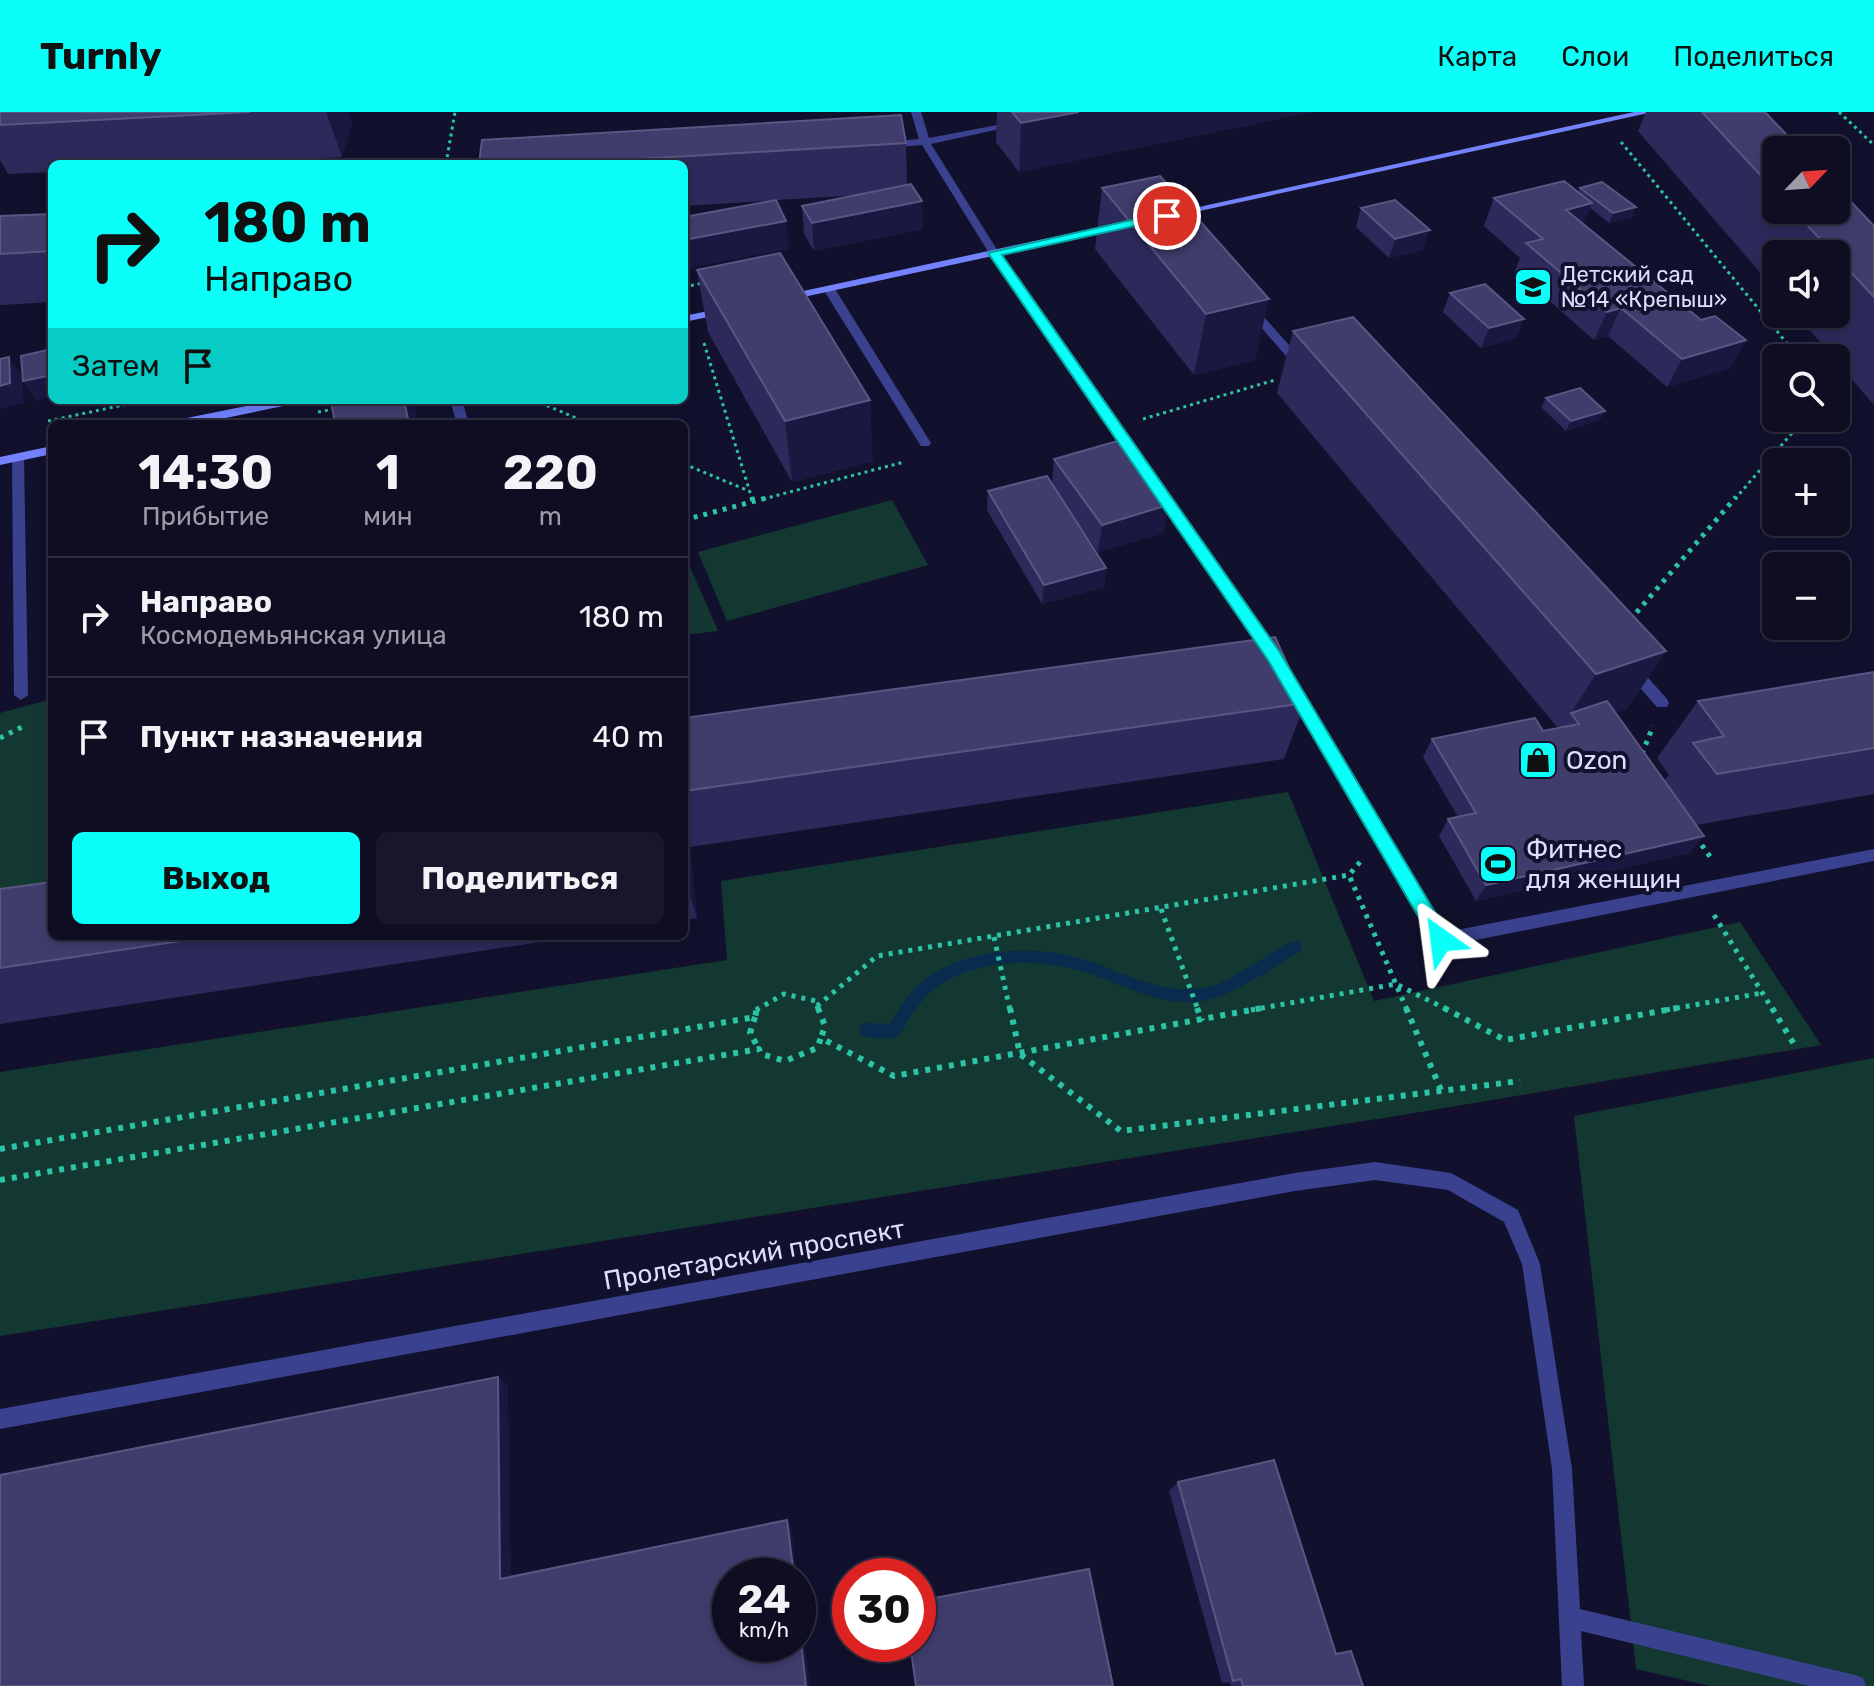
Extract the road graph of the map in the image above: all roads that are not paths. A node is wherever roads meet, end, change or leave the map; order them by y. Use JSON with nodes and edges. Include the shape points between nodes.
{"nodes":[{"id":1,"x":916,"y":112,"type":"edge"},
{"id":2,"x":1648,"y":112,"type":"edge"},
{"id":3,"x":1032,"y":121,"type":"edge"},
{"id":4,"x":925,"y":142,"type":"junction"},
{"id":5,"x":872,"y":145,"type":"edge"},
{"id":6,"x":1153,"y":219,"type":"edge"},
{"id":7,"x":1124,"y":225,"type":"edge"},
{"id":8,"x":994,"y":253,"type":"junction"},
{"id":9,"x":829,"y":289,"type":"junction"},
{"id":10,"x":769,"y":301,"type":"edge"},
{"id":11,"x":1246,"y":304,"type":"edge"},
{"id":12,"x":738,"y":308,"type":"edge"},
{"id":13,"x":688,"y":318,"type":"edge"},
{"id":14,"x":1326,"y":352,"type":"edge"},
{"id":15,"x":274,"y":404,"type":"edge"},
{"id":16,"x":196,"y":420,"type":"edge"},
{"id":17,"x":925,"y":443,"type":"dead end"},
{"id":18,"x":48,"y":451,"type":"edge"},
{"id":19,"x":18,"y":457,"type":"junction"},
{"id":20,"x":0,"y":461,"type":"edge"},
{"id":21,"x":1609,"y":644,"type":"edge"},
{"id":22,"x":21,"y":695,"type":"dead end"},
{"id":23,"x":1662,"y":703,"type":"road end"},
{"id":24,"x":1874,"y":855,"type":"edge"},
{"id":25,"x":0,"y":1419,"type":"edge"},
{"id":26,"x":1572,"y":1618,"type":"junction"},
{"id":27,"x":1573,"y":1686,"type":"edge"},
{"id":28,"x":1855,"y":1686,"type":"edge"}],
"edges":[{"from":1,"to":4,"type":"street"},
{"from":2,"to":6,"type":"street","via":[[1171,220]]},
{"from":3,"to":4,"type":"street"},
{"from":4,"to":5,"type":"street"},
{"from":4,"to":8,"type":"street"},
{"from":7,"to":8,"type":"street"},
{"from":8,"to":9,"type":"street"},
{"from":8,"to":24,"type":"street","via":[[1275,665],[1441,940]]},
{"from":9,"to":10,"type":"street"},
{"from":9,"to":17,"type":"street"},
{"from":11,"to":14,"type":"street","via":[[1296,360]]},
{"from":12,"to":13,"type":"street"},
{"from":15,"to":16,"type":"street"},
{"from":18,"to":19,"type":"street"},
{"from":19,"to":20,"type":"street"},
{"from":19,"to":22,"type":"street"},
{"from":21,"to":23,"type":"street"},
{"from":25,"to":26,"type":"street","name":"Пролетарский проспект","via":[[1375,1171],[1451,1182],[1511,1216],[1531,1264],[1562,1469]]},
{"from":26,"to":27,"type":"street"},
{"from":26,"to":28,"type":"street"}]}
